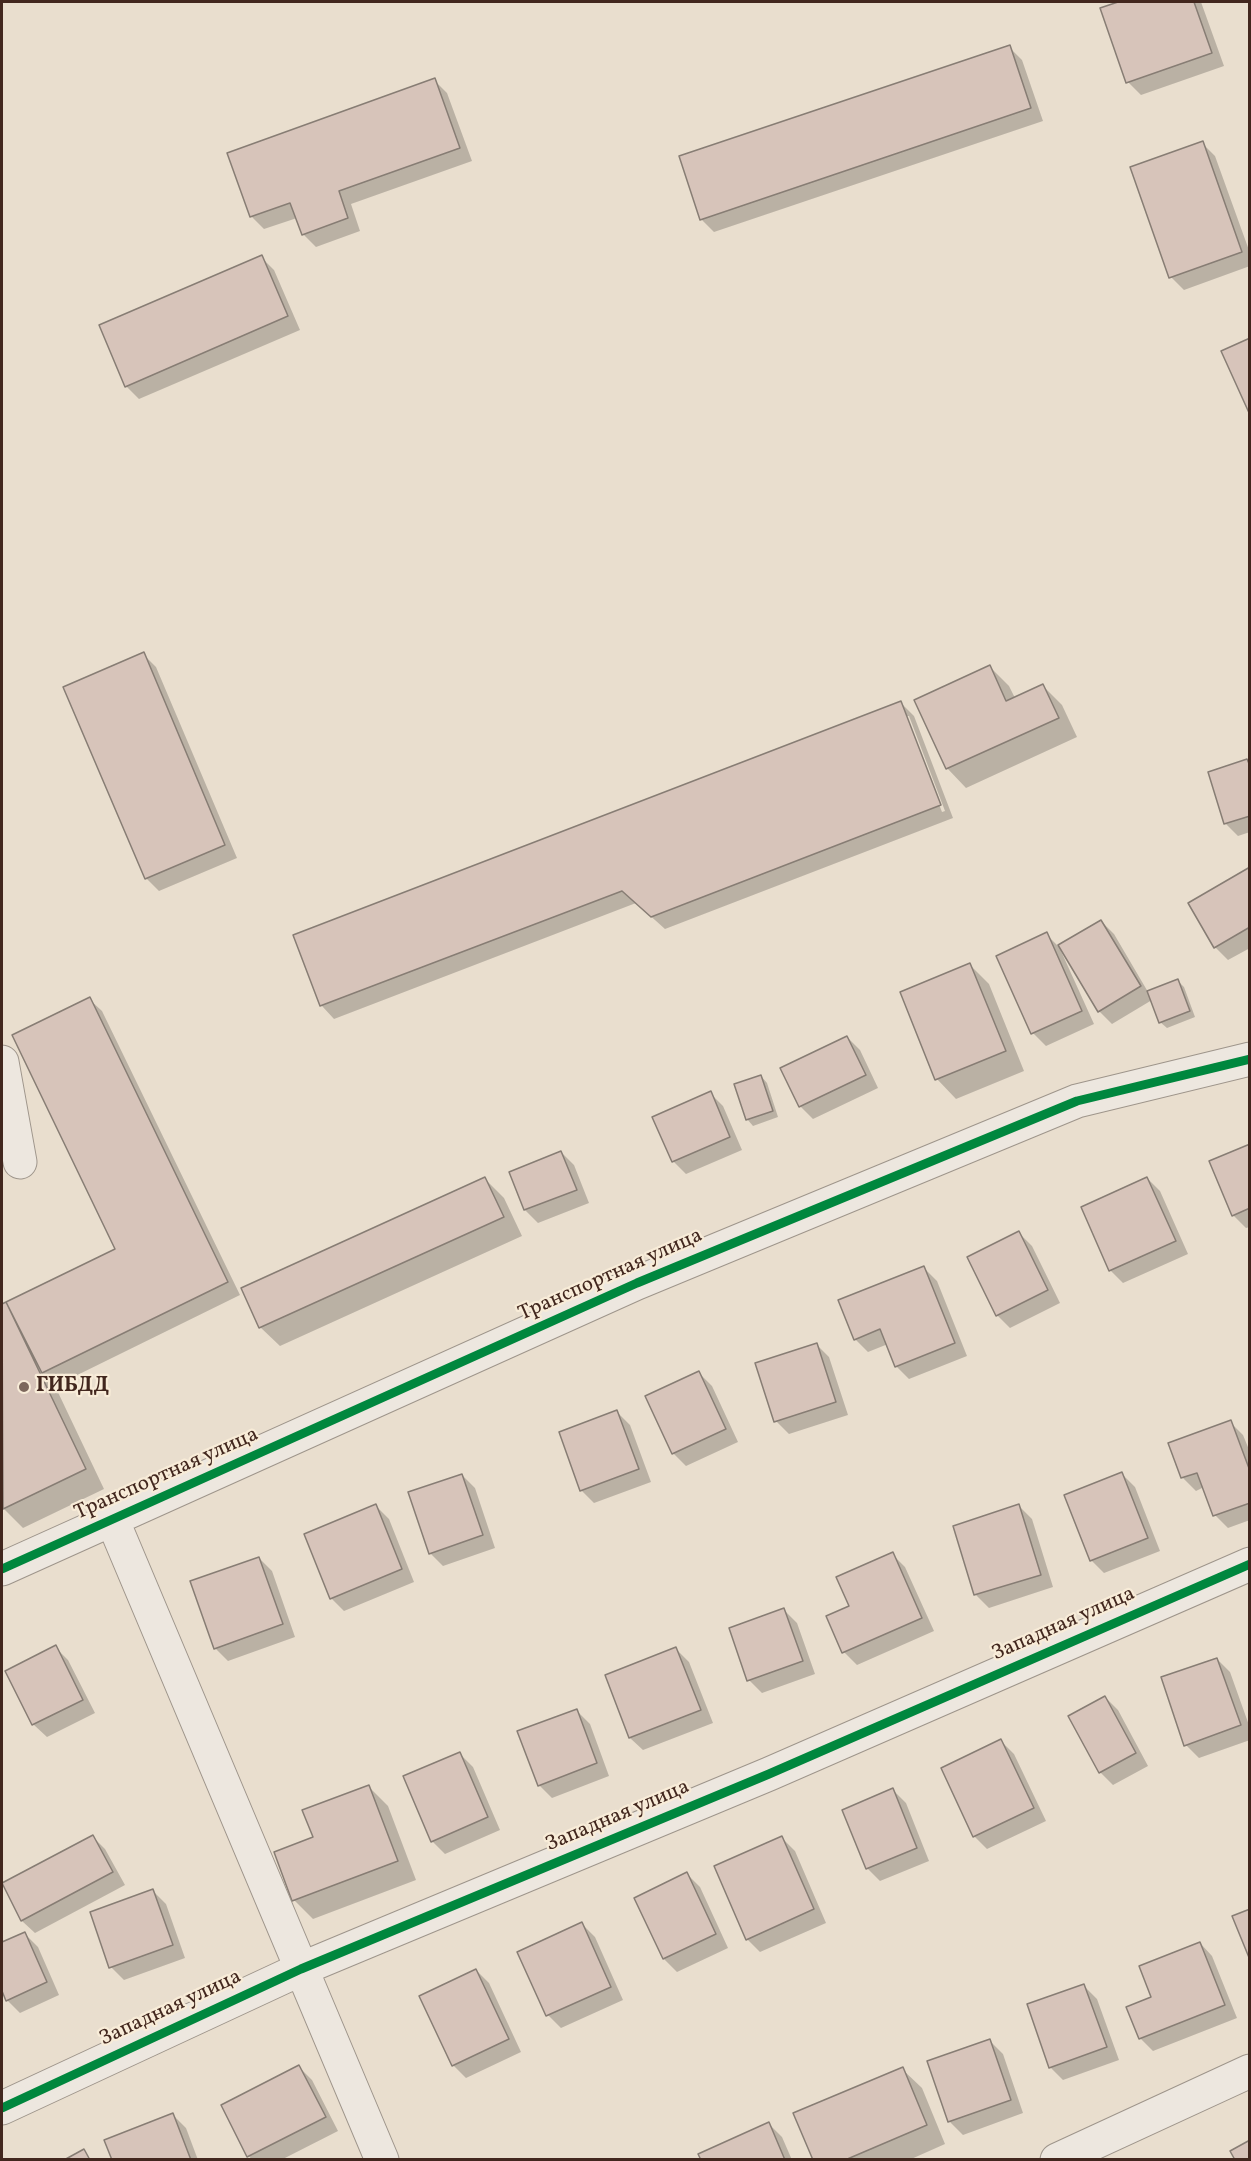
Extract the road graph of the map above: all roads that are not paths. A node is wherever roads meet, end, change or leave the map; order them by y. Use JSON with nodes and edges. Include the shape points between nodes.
{"nodes":[{"id":1,"x":1250,"y":1059,"type":"edge"},
{"id":2,"x":2,"y":1062,"type":"edge"},
{"id":3,"x":20,"y":1162,"type":"dead end"},
{"id":4,"x":112,"y":1519,"type":"junction"},
{"id":5,"x":1250,"y":1564,"type":"edge"},
{"id":6,"x":2,"y":1569,"type":"edge"},
{"id":7,"x":301,"y":1969,"type":"junction"},
{"id":8,"x":1250,"y":2071,"type":"edge"},
{"id":9,"x":2,"y":2108,"type":"edge"},
{"id":10,"x":382,"y":2160,"type":"edge"},
{"id":11,"x":1057,"y":2160,"type":"edge"}],
"edges":[{"from":1,"to":4,"type":"street","name":"Транспортная улица","via":[[1077,1101],[637,1283]]},
{"from":2,"to":3,"type":"street"},
{"from":4,"to":6,"type":"street","name":"Транспортная улица"},
{"from":4,"to":7,"type":"street"},
{"from":5,"to":7,"type":"street","name":"Западная улица","via":[[770,1774]]},
{"from":7,"to":9,"type":"street","name":"Западная улица"},
{"from":7,"to":10,"type":"street"},
{"from":8,"to":11,"type":"street"}]}
